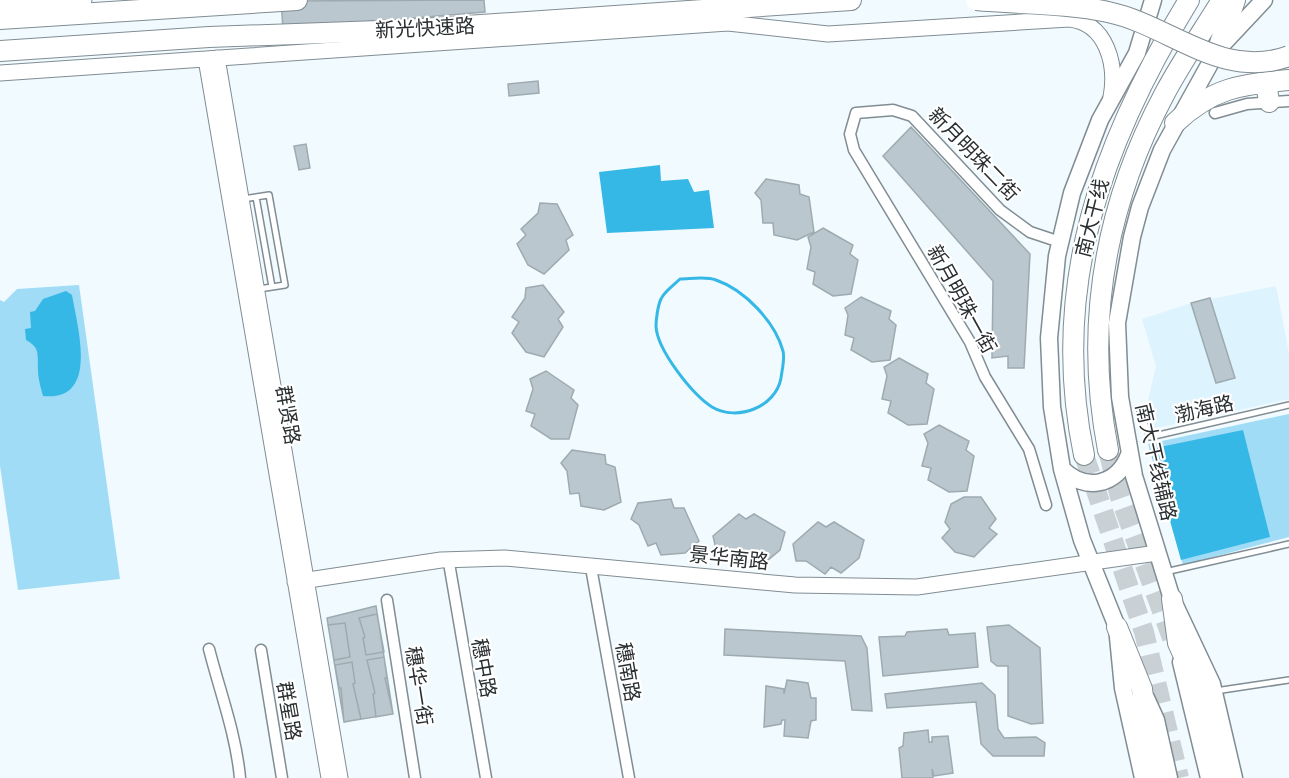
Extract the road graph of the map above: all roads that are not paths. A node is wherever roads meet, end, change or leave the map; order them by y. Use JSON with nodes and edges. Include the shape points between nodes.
{"nodes":[{"id":1,"x":84,"y":0,"type":"edge"},
{"id":2,"x":297,"y":0,"type":"edge"},
{"id":3,"x":851,"y":0,"type":"edge"},
{"id":4,"x":976,"y":0,"type":"edge"},
{"id":5,"x":1112,"y":0,"type":"edge"},
{"id":6,"x":1153,"y":0,"type":"edge"},
{"id":7,"x":1189,"y":0,"type":"edge"},
{"id":8,"x":1222,"y":0,"type":"edge"},
{"id":9,"x":1235,"y":0,"type":"edge"},
{"id":10,"x":1264,"y":0,"type":"edge"},
{"id":11,"x":56,"y":1,"type":"edge"},
{"id":12,"x":0,"y":4,"type":"edge"},
{"id":13,"x":0,"y":19,"type":"edge"},
{"id":14,"x":1080,"y":20,"type":"junction"},
{"id":15,"x":1218,"y":49,"type":"junction"},
{"id":16,"x":0,"y":51,"type":"edge"},
{"id":17,"x":1289,"y":57,"type":"edge"},
{"id":18,"x":212,"y":59,"type":"junction"},
{"id":19,"x":0,"y":73,"type":"edge"},
{"id":20,"x":1280,"y":80,"type":"edge"},
{"id":21,"x":1111,"y":98,"type":"junction"},
{"id":22,"x":1289,"y":101,"type":"edge"},
{"id":23,"x":1269,"y":102,"type":"junction"},
{"id":24,"x":856,"y":113,"type":"joint"},
{"id":25,"x":1215,"y":113,"type":"dead end"},
{"id":26,"x":1175,"y":123,"type":"junction"},
{"id":27,"x":242,"y":202,"type":"junction"},
{"id":28,"x":1060,"y":242,"type":"junction"},
{"id":29,"x":257,"y":293,"type":"junction"},
{"id":30,"x":1289,"y":405,"type":"edge"},
{"id":31,"x":1140,"y":413,"type":"dead end"},
{"id":32,"x":1108,"y":450,"type":"tunnel mouth"},
{"id":33,"x":1084,"y":455,"type":"tunnel mouth"},
{"id":34,"x":1129,"y":455,"type":"junction"},
{"id":35,"x":1062,"y":469,"type":"junction"},
{"id":36,"x":1046,"y":505,"type":"dead end"},
{"id":37,"x":1289,"y":544,"type":"edge"},
{"id":38,"x":1157,"y":553,"type":"junction"},
{"id":39,"x":1090,"y":561,"type":"junction"},
{"id":40,"x":449,"y":563,"type":"dead end"},
{"id":41,"x":1164,"y":572,"type":"junction"},
{"id":42,"x":592,"y":573,"type":"dead end"},
{"id":43,"x":301,"y":581,"type":"junction"},
{"id":44,"x":1172,"y":598,"type":"junction"},
{"id":45,"x":387,"y":600,"type":"dead end"},
{"id":46,"x":1117,"y":627,"type":"junction"},
{"id":47,"x":1178,"y":643,"type":"junction"},
{"id":48,"x":209,"y":649,"type":"dead end"},
{"id":49,"x":261,"y":650,"type":"dead end"},
{"id":50,"x":1289,"y":681,"type":"edge"},
{"id":51,"x":1142,"y":689,"type":"junction"},
{"id":52,"x":1222,"y":690,"type":"dead end"},
{"id":53,"x":240,"y":778,"type":"edge"},
{"id":54,"x":282,"y":778,"type":"edge"},
{"id":55,"x":329,"y":778,"type":"edge"},
{"id":56,"x":339,"y":778,"type":"edge"},
{"id":57,"x":415,"y":778,"type":"edge"},
{"id":58,"x":486,"y":778,"type":"edge"},
{"id":59,"x":629,"y":778,"type":"edge"},
{"id":60,"x":1143,"y":778,"type":"edge"},
{"id":61,"x":1158,"y":778,"type":"edge"},
{"id":62,"x":1169,"y":778,"type":"edge"},
{"id":63,"x":1209,"y":778,"type":"edge"},
{"id":64,"x":1221,"y":778,"type":"edge"},
{"id":65,"x":1234,"y":778,"type":"edge"}],
"edges":[{"from":1,"to":11,"type":"main road"},
{"from":2,"to":13,"type":"highway"},
{"from":3,"to":16,"type":"highway","name":"新光快速路","via":[[407,30],[209,37]]},
{"from":4,"to":17,"type":"highway","bridge":true,"via":[[1111,12],[1227,60],[1260,63]]},
{"from":5,"to":14,"type":"main road","via":[[1098,16]]},
{"from":6,"to":21,"type":"main road","via":[[1137,54]]},
{"from":7,"to":33,"type":"highway","name":"南大干线","via":[[1125,119],[1099,183],[1084,239],[1072,347]]},
{"from":8,"to":32,"type":"highway","name":"南大干线","via":[[1154,115],[1132,163],[1110,235],[1098,304],[1097,343]]},
{"from":9,"to":15,"type":"highway"},
{"from":10,"to":15,"type":"main road","name":"南大干线辅路"},
{"from":11,"to":12,"type":"main road"},
{"from":14,"to":18,"type":"main road","via":[[828,34],[728,23]]},
{"from":14,"to":21,"type":"main road","via":[[1096,31],[1110,55],[1114,76]]},
{"from":15,"to":26,"type":"main road","name":"南大干线辅路"},
{"from":18,"to":19,"type":"main road"},
{"from":18,"to":27,"type":"main road","name":"群贤路"},
{"from":20,"to":23,"type":"highway"},
{"from":20,"to":26,"type":"highway","via":[[1219,92],[1191,108]]},
{"from":21,"to":28,"type":"main road","via":[[1082,165]]},
{"from":22,"to":23,"type":"street"},
{"from":23,"to":25,"type":"street"},
{"from":24,"to":28,"type":"street","name":"新月明珠二街","via":[[893,110],[912,116],[1000,210],[1030,232]]},
{"from":24,"to":36,"type":"street","name":"新月明珠一街","via":[[849,134],[854,150],[970,342],[1029,449]]},
{"from":26,"to":34,"type":"main road","name":"南大干线辅路","via":[[1140,207],[1121,287],[1118,373]]},
{"from":27,"to":29,"type":"main road","name":"群贤路"},
{"from":27,"to":29,"type":"lane"},
{"from":27,"to":29,"type":"lane","via":[[269,195],[285,285]]},
{"from":28,"to":35,"type":"main road","via":[[1049,356]]},
{"from":29,"to":43,"type":"main road","name":"群贤路"},
{"from":30,"to":31,"type":"lane","name":"渤海路","via":[[1150,437]]},
{"from":34,"to":35,"type":"main road","via":[[1120,470],[1098,483],[1082,482]]},
{"from":34,"to":38,"type":"main road","name":"南大干线辅路"},
{"from":35,"to":39,"type":"main road"},
{"from":37,"to":41,"type":"lane"},
{"from":38,"to":39,"type":"main road","name":"景华南路"},
{"from":38,"to":41,"type":"main road","name":"南大干线辅路"},
{"from":39,"to":43,"type":"main road","name":"景华南路","via":[[948,584],[900,587],[795,585],[495,558],[441,560]]},
{"from":39,"to":46,"type":"main road"},
{"from":40,"to":58,"type":"street","name":"穗中路"},
{"from":41,"to":44,"type":"main road","name":"南大干线辅路"},
{"from":42,"to":59,"type":"street","name":"穗南路"},
{"from":43,"to":55,"type":"main road","name":"群贤路"},
{"from":43,"to":56,"type":"main road","name":"群贤路"},
{"from":44,"to":47,"type":"highway"},
{"from":44,"to":65,"type":"main road","name":"南大干线辅路","via":[[1212,684]]},
{"from":45,"to":57,"type":"street","name":"穗华一街"},
{"from":46,"to":51,"type":"highway"},
{"from":46,"to":60,"type":"main road","via":[[1122,688]]},
{"from":47,"to":63,"type":"main road"},
{"from":47,"to":64,"type":"highway","via":[[1198,687]]},
{"from":48,"to":53,"type":"street","via":[[237,744]]},
{"from":49,"to":54,"type":"street","name":"群星路"},
{"from":50,"to":52,"type":"lane"},
{"from":51,"to":61,"type":"highway"},
{"from":51,"to":62,"type":"main road","via":[[1156,720]]}]}
